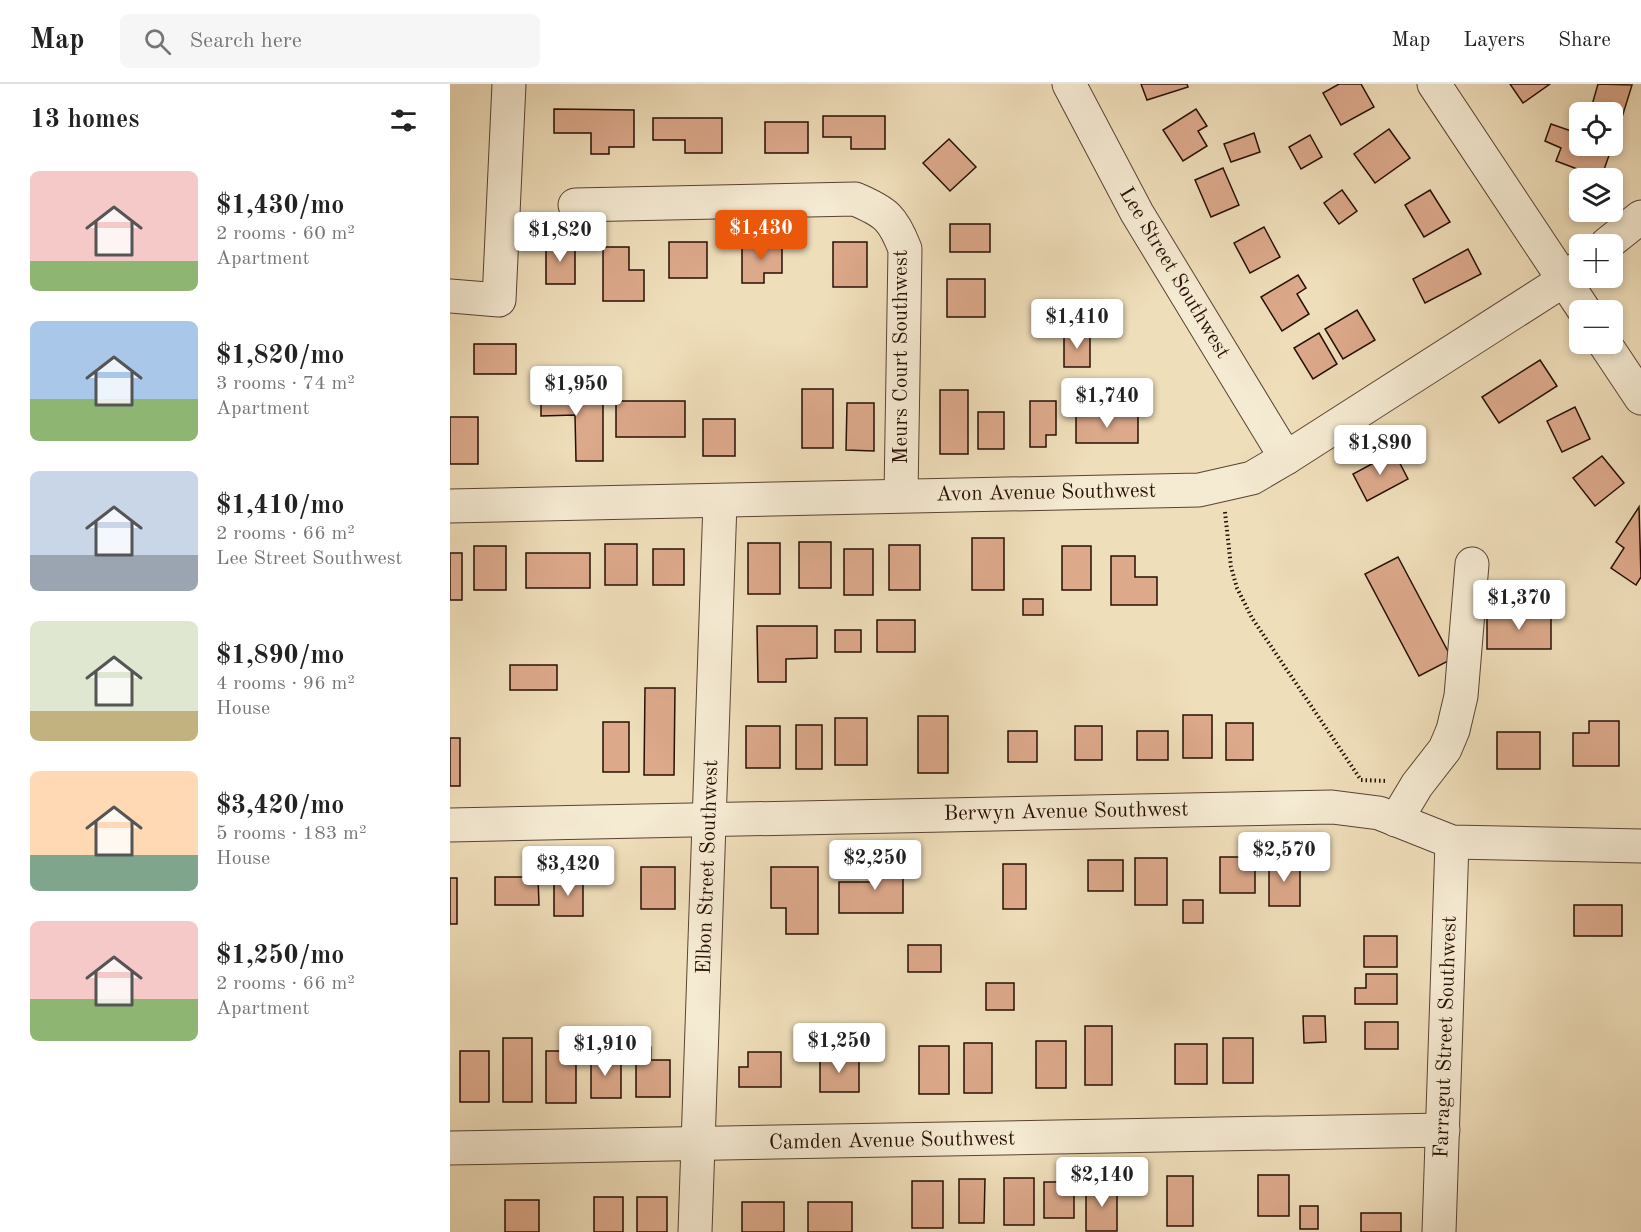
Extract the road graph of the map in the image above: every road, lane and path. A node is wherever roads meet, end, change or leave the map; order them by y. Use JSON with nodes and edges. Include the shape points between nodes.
{"nodes":[{"id":1,"x":508,"y":84,"type":"edge"},
{"id":2,"x":1069,"y":84,"type":"edge"},
{"id":3,"x":1434,"y":84,"type":"edge"},
{"id":4,"x":575,"y":205,"type":"dead end"},
{"id":5,"x":1641,"y":217,"type":"edge"},
{"id":6,"x":1620,"y":234,"type":"edge"},
{"id":7,"x":1569,"y":270,"type":"edge"},
{"id":8,"x":1569,"y":276,"type":"edge"},
{"id":9,"x":450,"y":296,"type":"edge"},
{"id":10,"x":1612,"y":354,"type":"edge"},
{"id":11,"x":1641,"y":398,"type":"edge"},
{"id":12,"x":1286,"y":458,"type":"junction"},
{"id":13,"x":901,"y":495,"type":"junction"},
{"id":14,"x":720,"y":502,"type":"junction"},
{"id":15,"x":450,"y":506,"type":"edge"},
{"id":16,"x":1224,"y":509,"type":"dead end"},
{"id":17,"x":1472,"y":564,"type":"dead end"},
{"id":18,"x":1417,"y":785,"type":"junction"},
{"id":19,"x":710,"y":819,"type":"junction"},
{"id":20,"x":1396,"y":820,"type":"junction"},
{"id":21,"x":450,"y":825,"type":"edge"},
{"id":22,"x":1452,"y":842,"type":"junction"},
{"id":23,"x":1641,"y":846,"type":"edge"},
{"id":24,"x":1443,"y":1130,"type":"junction"},
{"id":25,"x":699,"y":1144,"type":"junction"},
{"id":26,"x":450,"y":1148,"type":"edge"},
{"id":27,"x":695,"y":1232,"type":"edge"},
{"id":28,"x":1439,"y":1232,"type":"edge"}],
"edges":[{"from":1,"to":9,"type":"street","via":[[499,300]]},
{"from":2,"to":12,"type":"street","name":"Lee Street Southwest","via":[[1137,213]]},
{"from":3,"to":7,"type":"street"},
{"from":4,"to":13,"type":"street","name":"Meurs Court Southwest","via":[[855,199],[879,209],[895,223],[905,249]]},
{"from":5,"to":6,"type":"street"},
{"from":8,"to":12,"type":"street","name":"Avon Avenue Southwest"},
{"from":10,"to":11,"type":"street"},
{"from":12,"to":13,"type":"street","name":"Avon Avenue Southwest","via":[[1252,478],[1199,490]]},
{"from":13,"to":14,"type":"street","name":"Avon Avenue Southwest"},
{"from":14,"to":15,"type":"street","name":"Avon Avenue Southwest"},
{"from":14,"to":19,"type":"street","name":"Elbon Street Southwest"},
{"from":16,"to":18,"type":"path","via":[[1231,567],[1252,618],[1361,780]]},
{"from":17,"to":18,"type":"street","via":[[1461,696],[1453,730],[1445,749]]},
{"from":18,"to":20,"type":"street"},
{"from":19,"to":20,"type":"street","name":"Berwyn Avenue Southwest","via":[[1332,807],[1379,813]]},
{"from":19,"to":21,"type":"street","name":"Berwyn Avenue Southwest"},
{"from":19,"to":25,"type":"street","name":"Elbon Street Southwest"},
{"from":20,"to":22,"type":"street","name":"Berwyn Avenue Southwest"},
{"from":22,"to":23,"type":"street","name":"Berwyn Avenue Southwest"},
{"from":22,"to":24,"type":"street","name":"Farragut Street Southwest"},
{"from":24,"to":25,"type":"street","name":"Camden Avenue Southwest"},
{"from":24,"to":28,"type":"street","name":"Farragut Street Southwest"},
{"from":25,"to":26,"type":"street","name":"Camden Avenue Southwest"},
{"from":25,"to":27,"type":"street","name":"Elbon Street Southwest"}]}
